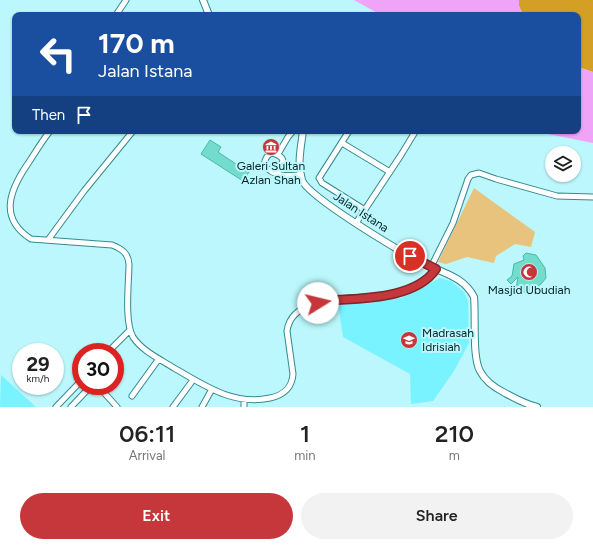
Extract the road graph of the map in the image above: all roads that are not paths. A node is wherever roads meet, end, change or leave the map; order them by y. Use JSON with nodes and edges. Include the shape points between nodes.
{"nodes":[{"id":1,"x":126,"y":0,"type":"edge"},
{"id":2,"x":203,"y":0,"type":"edge"},
{"id":3,"x":118,"y":12,"type":"edge"},
{"id":4,"x":208,"y":12,"type":"edge"},
{"id":5,"x":48,"y":134,"type":"edge"},
{"id":6,"x":131,"y":134,"type":"edge"},
{"id":7,"x":291,"y":134,"type":"edge"},
{"id":8,"x":303,"y":134,"type":"edge"},
{"id":9,"x":347,"y":134,"type":"edge"},
{"id":10,"x":413,"y":134,"type":"edge"},
{"id":11,"x":342,"y":143,"type":"junction"},
{"id":12,"x":278,"y":154,"type":"junction"},
{"id":13,"x":390,"y":172,"type":"junction"},
{"id":14,"x":277,"y":174,"type":"junction"},
{"id":15,"x":301,"y":175,"type":"junction"},
{"id":16,"x":593,"y":197,"type":"edge"},
{"id":17,"x":365,"y":210,"type":"junction"},
{"id":18,"x":356,"y":223,"type":"junction"},
{"id":19,"x":48,"y":240,"type":"junction"},
{"id":20,"x":434,"y":268,"type":"junction"},
{"id":21,"x":130,"y":330,"type":"junction"},
{"id":22,"x":117,"y":343,"type":"edge"},
{"id":23,"x":158,"y":360,"type":"junction"},
{"id":24,"x":193,"y":380,"type":"junction"},
{"id":25,"x":212,"y":389,"type":"junction"},
{"id":26,"x":72,"y":390,"type":"edge"},
{"id":27,"x":82,"y":395,"type":"edge"},
{"id":28,"x":106,"y":395,"type":"edge"},
{"id":29,"x":132,"y":396,"type":"dead end"},
{"id":30,"x":244,"y":400,"type":"junction"},
{"id":31,"x":56,"y":407,"type":"edge"},
{"id":32,"x":71,"y":407,"type":"edge"},
{"id":33,"x":117,"y":407,"type":"edge"},
{"id":34,"x":173,"y":407,"type":"edge"},
{"id":35,"x":202,"y":407,"type":"edge"},
{"id":36,"x":244,"y":407,"type":"edge"},
{"id":37,"x":537,"y":407,"type":"edge"}],
"edges":[{"from":1,"to":3,"type":"street"},
{"from":2,"to":4,"type":"street"},
{"from":5,"to":19,"type":"street","via":[[12,186],[6,204],[8,218],[20,234],[31,239]]},
{"from":6,"to":19,"type":"street"},
{"from":7,"to":12,"type":"street"},
{"from":8,"to":15,"type":"street","name":"Jalan Istana","via":[[299,163]]},
{"from":9,"to":11,"type":"street"},
{"from":10,"to":13,"type":"street"},
{"from":11,"to":13,"type":"street"},
{"from":11,"to":17,"type":"street","via":[[319,178],[322,183]]},
{"from":12,"to":14,"type":"street","via":[[283,162]]},
{"from":12,"to":14,"type":"street","via":[[269,154],[264,165]]},
{"from":13,"to":17,"type":"street"},
{"from":14,"to":15,"type":"street"},
{"from":15,"to":18,"type":"street","name":"Jalan Istana","via":[[307,188]]},
{"from":16,"to":20,"type":"street","via":[[557,196],[475,173],[468,179]]},
{"from":17,"to":18,"type":"street"},
{"from":18,"to":20,"type":"street","name":"Jalan Istana"},
{"from":19,"to":21,"type":"street","via":[[112,245],[125,252],[129,264]]},
{"from":20,"to":30,"type":"street","via":[[431,277],[406,291],[393,295],[324,301],[299,310],[290,318],[287,325],[293,374],[288,389],[274,397]]},
{"from":20,"to":37,"type":"street","name":"Jalan Istana","via":[[465,284],[474,297],[476,359],[482,375],[497,389]]},
{"from":21,"to":22,"type":"street"},
{"from":21,"to":23,"type":"street","via":[[137,342]]},
{"from":23,"to":24,"type":"street"},
{"from":23,"to":29,"type":"street"},
{"from":24,"to":25,"type":"street"},
{"from":24,"to":34,"type":"street"},
{"from":25,"to":30,"type":"street"},
{"from":25,"to":35,"type":"street"},
{"from":26,"to":31,"type":"street"},
{"from":27,"to":32,"type":"street"},
{"from":28,"to":33,"type":"street"},
{"from":30,"to":36,"type":"street"}]}
